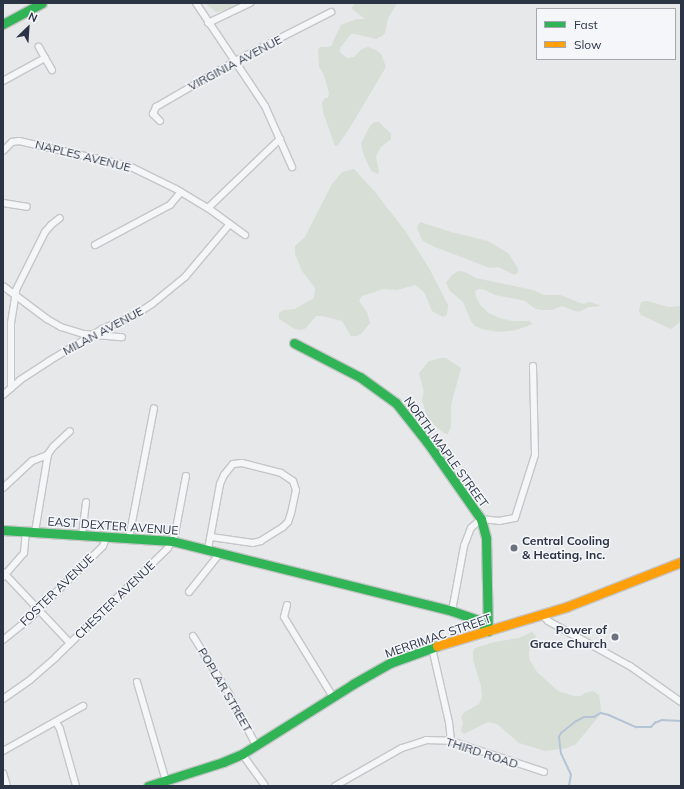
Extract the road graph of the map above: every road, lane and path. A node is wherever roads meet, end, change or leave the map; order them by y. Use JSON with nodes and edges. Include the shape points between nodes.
{"nodes":[{"id":1,"x":42,"y":3,"type":"edge"},
{"id":2,"x":196,"y":3,"type":"edge"},
{"id":3,"x":250,"y":3,"type":"edge"},
{"id":4,"x":331,"y":12,"type":"dead end"},
{"id":5,"x":208,"y":23,"type":"junction"},
{"id":6,"x":3,"y":24,"type":"edge"},
{"id":7,"x":38,"y":47,"type":"dead end"},
{"id":8,"x":45,"y":58,"type":"junction"},
{"id":9,"x":235,"y":61,"type":"junction"},
{"id":10,"x":52,"y":70,"type":"dead end"},
{"id":11,"x":3,"y":81,"type":"edge"},
{"id":12,"x":160,"y":121,"type":"dead end"},
{"id":13,"x":280,"y":140,"type":"junction"},
{"id":14,"x":3,"y":152,"type":"edge"},
{"id":15,"x":292,"y":167,"type":"dead end"},
{"id":16,"x":181,"y":192,"type":"junction"},
{"id":17,"x":3,"y":203,"type":"edge"},
{"id":18,"x":27,"y":208,"type":"dead end"},
{"id":19,"x":208,"y":208,"type":"junction"},
{"id":20,"x":60,"y":218,"type":"dead end"},
{"id":21,"x":229,"y":225,"type":"junction"},
{"id":22,"x":245,"y":235,"type":"dead end"},
{"id":23,"x":95,"y":245,"type":"dead end"},
{"id":24,"x":3,"y":286,"type":"edge"},
{"id":25,"x":15,"y":295,"type":"junction"},
{"id":26,"x":93,"y":335,"type":"junction"},
{"id":27,"x":122,"y":337,"type":"dead end"},
{"id":28,"x":294,"y":343,"type":"dead end"},
{"id":29,"x":533,"y":366,"type":"dead end"},
{"id":30,"x":11,"y":388,"type":"junction"},
{"id":31,"x":3,"y":395,"type":"edge"},
{"id":32,"x":154,"y":408,"type":"dead end"},
{"id":33,"x":70,"y":431,"type":"dead end"},
{"id":34,"x":48,"y":456,"type":"junction"},
{"id":35,"x":186,"y":476,"type":"dead end"},
{"id":36,"x":3,"y":488,"type":"edge"},
{"id":37,"x":86,"y":502,"type":"dead end"},
{"id":38,"x":481,"y":519,"type":"junction"},
{"id":39,"x":3,"y":530,"type":"edge"},
{"id":40,"x":31,"y":532,"type":"junction"},
{"id":41,"x":82,"y":535,"type":"junction"},
{"id":42,"x":107,"y":536,"type":"junction"},
{"id":43,"x":211,"y":537,"type":"junction"},
{"id":44,"x":129,"y":538,"type":"junction"},
{"id":45,"x":172,"y":540,"type":"junction"},
{"id":46,"x":208,"y":549,"type":"junction"},
{"id":47,"x":221,"y":552,"type":"junction"},
{"id":48,"x":681,"y":562,"type":"edge"},
{"id":49,"x":4,"y":574,"type":"edge"},
{"id":50,"x":189,"y":592,"type":"dead end"},
{"id":51,"x":287,"y":605,"type":"dead end"},
{"id":52,"x":38,"y":609,"type":"junction"},
{"id":53,"x":452,"y":611,"type":"junction"},
{"id":54,"x":542,"y":615,"type":"junction"},
{"id":55,"x":488,"y":631,"type":"junction"},
{"id":56,"x":193,"y":636,"type":"dead end"},
{"id":57,"x":3,"y":640,"type":"edge"},
{"id":58,"x":70,"y":643,"type":"junction"},
{"id":59,"x":432,"y":648,"type":"junction"},
{"id":60,"x":137,"y":682,"type":"dead end"},
{"id":61,"x":333,"y":697,"type":"junction"},
{"id":62,"x":3,"y":699,"type":"edge"},
{"id":63,"x":681,"y":702,"type":"edge"},
{"id":64,"x":83,"y":706,"type":"dead end"},
{"id":65,"x":56,"y":722,"type":"junction"},
{"id":66,"x":450,"y":741,"type":"junction"},
{"id":67,"x":256,"y":745,"type":"junction"},
{"id":68,"x":3,"y":751,"type":"edge"},
{"id":69,"x":242,"y":754,"type":"junction"},
{"id":70,"x":544,"y":772,"type":"dead end"},
{"id":71,"x":3,"y":773,"type":"edge"},
{"id":72,"x":166,"y":781,"type":"junction"},
{"id":73,"x":7,"y":786,"type":"edge"},
{"id":74,"x":76,"y":786,"type":"edge"},
{"id":75,"x":148,"y":786,"type":"edge"},
{"id":76,"x":265,"y":786,"type":"edge"},
{"id":77,"x":335,"y":786,"type":"edge"}],
"edges":[{"from":1,"to":6,"type":"street"},
{"from":2,"to":5,"type":"street"},
{"from":3,"to":5,"type":"street"},
{"from":4,"to":9,"type":"street","name":"VIRGINIA AVENUE"},
{"from":5,"to":9,"type":"street"},
{"from":7,"to":8,"type":"street"},
{"from":8,"to":10,"type":"street"},
{"from":8,"to":11,"type":"street"},
{"from":9,"to":12,"type":"street","name":"VIRGINIA AVENUE","via":[[156,107],[153,114]]},
{"from":9,"to":13,"type":"street","via":[[265,106]]},
{"from":13,"to":15,"type":"street"},
{"from":13,"to":19,"type":"street"},
{"from":14,"to":16,"type":"street","name":"NAPLES AVENUE","via":[[12,142],[19,141],[122,164],[140,170]]},
{"from":16,"to":19,"type":"street","name":"NAPLES AVENUE"},
{"from":16,"to":23,"type":"street","via":[[170,206]]},
{"from":17,"to":18,"type":"street"},
{"from":19,"to":21,"type":"street","name":"NAPLES AVENUE"},
{"from":20,"to":25,"type":"street","via":[[49,226],[42,237]]},
{"from":21,"to":22,"type":"street","name":"NAPLES AVENUE"},
{"from":21,"to":26,"type":"street","name":"MILAN AVENUE","via":[[176,286],[135,315]]},
{"from":24,"to":25,"type":"street"},
{"from":25,"to":26,"type":"street","via":[[56,325]]},
{"from":25,"to":30,"type":"street","via":[[11,323]]},
{"from":26,"to":27,"type":"street"},
{"from":26,"to":30,"type":"street","name":"MILAN AVENUE","via":[[36,369]]},
{"from":28,"to":38,"type":"street","name":"NORTH MAPLE STREET","via":[[360,377],[396,403]]},
{"from":29,"to":38,"type":"street","via":[[535,455],[515,518],[499,521]]},
{"from":30,"to":31,"type":"street","name":"MILAN AVENUE"},
{"from":32,"to":44,"type":"street"},
{"from":33,"to":34,"type":"street","via":[[53,447]]},
{"from":34,"to":36,"type":"street","via":[[32,461]]},
{"from":34,"to":40,"type":"street"},
{"from":35,"to":45,"type":"street","name":"CHESTER AVENUE"},
{"from":37,"to":41,"type":"street"},
{"from":38,"to":53,"type":"street","via":[[474,524],[466,537]]},
{"from":38,"to":55,"type":"street","name":"NORTH MAPLE STREET","via":[[486,542]]},
{"from":39,"to":40,"type":"street","name":"EAST DEXTER AVENUE"},
{"from":40,"to":41,"type":"street","name":"EAST DEXTER AVENUE"},
{"from":40,"to":49,"type":"street","via":[[24,553]]},
{"from":41,"to":42,"type":"street","name":"EAST DEXTER AVENUE"},
{"from":42,"to":44,"type":"street","name":"EAST DEXTER AVENUE"},
{"from":42,"to":52,"type":"street","name":"FOSTER AVENUE","via":[[103,546]]},
{"from":43,"to":43,"type":"street","via":[[220,484],[233,464],[242,463],[281,473],[293,481],[296,490],[288,522],[283,527],[253,543]]},
{"from":43,"to":46,"type":"street"},
{"from":44,"to":45,"type":"street","name":"EAST DEXTER AVENUE"},
{"from":45,"to":46,"type":"street","name":"EAST DEXTER AVENUE"},
{"from":45,"to":58,"type":"street","name":"CHESTER AVENUE","via":[[167,550]]},
{"from":46,"to":47,"type":"street","name":"EAST DEXTER AVENUE"},
{"from":47,"to":50,"type":"street"},
{"from":47,"to":53,"type":"street","name":"EAST DEXTER AVENUE"},
{"from":48,"to":54,"type":"street","name":"MERRIMAC STREET","via":[[593,598]]},
{"from":49,"to":52,"type":"street"},
{"from":51,"to":61,"type":"street","via":[[284,617]]},
{"from":52,"to":57,"type":"street","name":"FOSTER AVENUE"},
{"from":52,"to":58,"type":"street"},
{"from":53,"to":55,"type":"street","via":[[478,620]]},
{"from":54,"to":55,"type":"street","name":"MERRIMAC STREET"},
{"from":54,"to":63,"type":"street","via":[[548,621],[630,666]]},
{"from":55,"to":59,"type":"street","name":"MERRIMAC STREET"},
{"from":56,"to":67,"type":"street","name":"POPLAR STREET","via":[[228,692]]},
{"from":58,"to":62,"type":"street","name":"CHESTER AVENUE","via":[[30,680]]},
{"from":59,"to":61,"type":"street","name":"MERRIMAC STREET","via":[[390,663]]},
{"from":59,"to":66,"type":"street","via":[[448,715]]},
{"from":60,"to":72,"type":"street"},
{"from":61,"to":67,"type":"street","name":"MERRIMAC STREET"},
{"from":64,"to":65,"type":"street"},
{"from":65,"to":68,"type":"street"},
{"from":65,"to":74,"type":"street"},
{"from":66,"to":70,"type":"street","name":"THIRD ROAD"},
{"from":66,"to":77,"type":"street","name":"THIRD ROAD","via":[[426,740],[412,743]]},
{"from":67,"to":69,"type":"street","name":"MERRIMAC STREET"},
{"from":69,"to":72,"type":"street","name":"MERRIMAC STREET"},
{"from":69,"to":76,"type":"street"},
{"from":71,"to":73,"type":"street"},
{"from":72,"to":75,"type":"street","name":"MERRIMAC STREET"}]}
